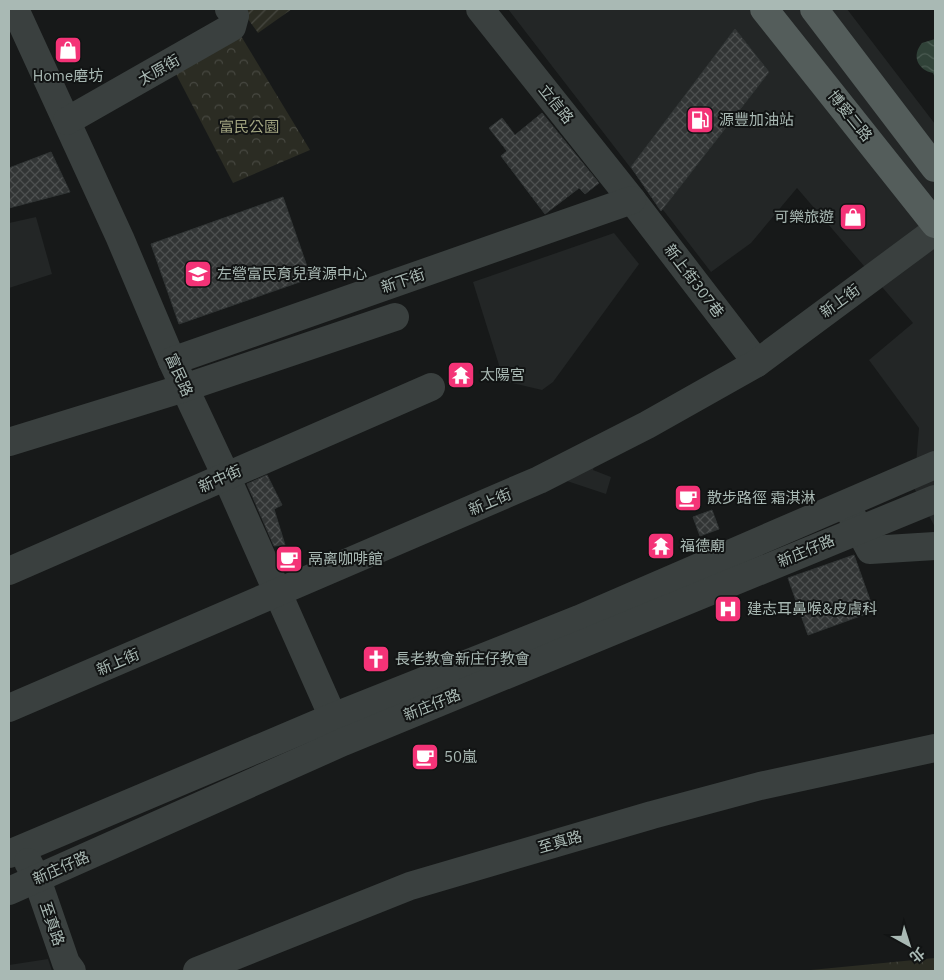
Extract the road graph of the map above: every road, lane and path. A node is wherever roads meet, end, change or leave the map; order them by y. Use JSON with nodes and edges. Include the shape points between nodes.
{"nodes":[{"id":1,"x":15,"y":9,"type":"edge"},
{"id":2,"x":229,"y":9,"type":"edge"},
{"id":3,"x":480,"y":9,"type":"edge"},
{"id":4,"x":764,"y":9,"type":"edge"},
{"id":5,"x":814,"y":9,"type":"edge"},
{"id":6,"x":67,"y":121,"type":"junction"},
{"id":7,"x":935,"y":168,"type":"edge"},
{"id":8,"x":632,"y":200,"type":"junction"},
{"id":9,"x":935,"y":224,"type":"edge"},
{"id":10,"x":935,"y":231,"type":"edge"},
{"id":11,"x":395,"y":318,"type":"dead end"},
{"id":12,"x":172,"y":361,"type":"junction"},
{"id":13,"x":757,"y":363,"type":"junction"},
{"id":14,"x":431,"y":387,"type":"dead end"},
{"id":15,"x":184,"y":388,"type":"junction"},
{"id":16,"x":9,"y":442,"type":"edge"},
{"id":17,"x":935,"y":465,"type":"edge"},
{"id":18,"x":226,"y":476,"type":"junction"},
{"id":19,"x":935,"y":499,"type":"edge"},
{"id":20,"x":846,"y":504,"type":"junction"},
{"id":21,"x":859,"y":529,"type":"junction"},
{"id":22,"x":935,"y":546,"type":"edge"},
{"id":23,"x":9,"y":571,"type":"edge"},
{"id":24,"x":278,"y":592,"type":"junction"},
{"id":25,"x":9,"y":708,"type":"edge"},
{"id":26,"x":338,"y":729,"type":"junction"},
{"id":27,"x":935,"y":748,"type":"edge"},
{"id":28,"x":15,"y":851,"type":"edge"},
{"id":29,"x":37,"y":879,"type":"junction"},
{"id":30,"x":9,"y":891,"type":"edge"},
{"id":31,"x":72,"y":971,"type":"edge"},
{"id":32,"x":197,"y":971,"type":"edge"}],
"edges":[{"from":1,"to":6,"type":"street","name":"富民路"},
{"from":2,"to":6,"type":"street","name":"太原街","via":[[234,16],[232,27]]},
{"from":3,"to":8,"type":"street","name":"立信路"},
{"from":4,"to":9,"type":"main road","name":"博愛二路"},
{"from":5,"to":7,"type":"main road"},
{"from":6,"to":12,"type":"street","name":"富民路"},
{"from":8,"to":12,"type":"street","name":"新下街"},
{"from":8,"to":13,"type":"street","name":"新上街307巷"},
{"from":10,"to":13,"type":"street","name":"新上街"},
{"from":11,"to":15,"type":"street"},
{"from":12,"to":15,"type":"street","name":"富民路"},
{"from":13,"to":24,"type":"street","name":"新上街","via":[[647,425],[539,480]]},
{"from":14,"to":18,"type":"street","name":"新中街"},
{"from":15,"to":16,"type":"street"},
{"from":15,"to":18,"type":"street","name":"富民路"},
{"from":17,"to":20,"type":"street","name":"新庄仔路"},
{"from":18,"to":23,"type":"street","name":"新中街"},
{"from":18,"to":24,"type":"street","name":"富民路"},
{"from":19,"to":21,"type":"street","name":"新庄仔路"},
{"from":20,"to":21,"type":"street"},
{"from":20,"to":26,"type":"street","name":"新庄仔路","via":[[579,619]]},
{"from":21,"to":22,"type":"street","via":[[870,550]]},
{"from":21,"to":26,"type":"street","name":"新庄仔路"},
{"from":24,"to":25,"type":"street","name":"新上街"},
{"from":24,"to":26,"type":"street","name":"富民路"},
{"from":26,"to":28,"type":"street","name":"新庄仔路"},
{"from":26,"to":29,"type":"street","name":"新庄仔路"},
{"from":27,"to":32,"type":"street","name":"至真路","via":[[760,786],[410,886]]},
{"from":28,"to":29,"type":"street","name":"至真路"},
{"from":29,"to":30,"type":"street","name":"新庄仔路"},
{"from":29,"to":31,"type":"street","name":"至真路","via":[[66,963]]}]}
